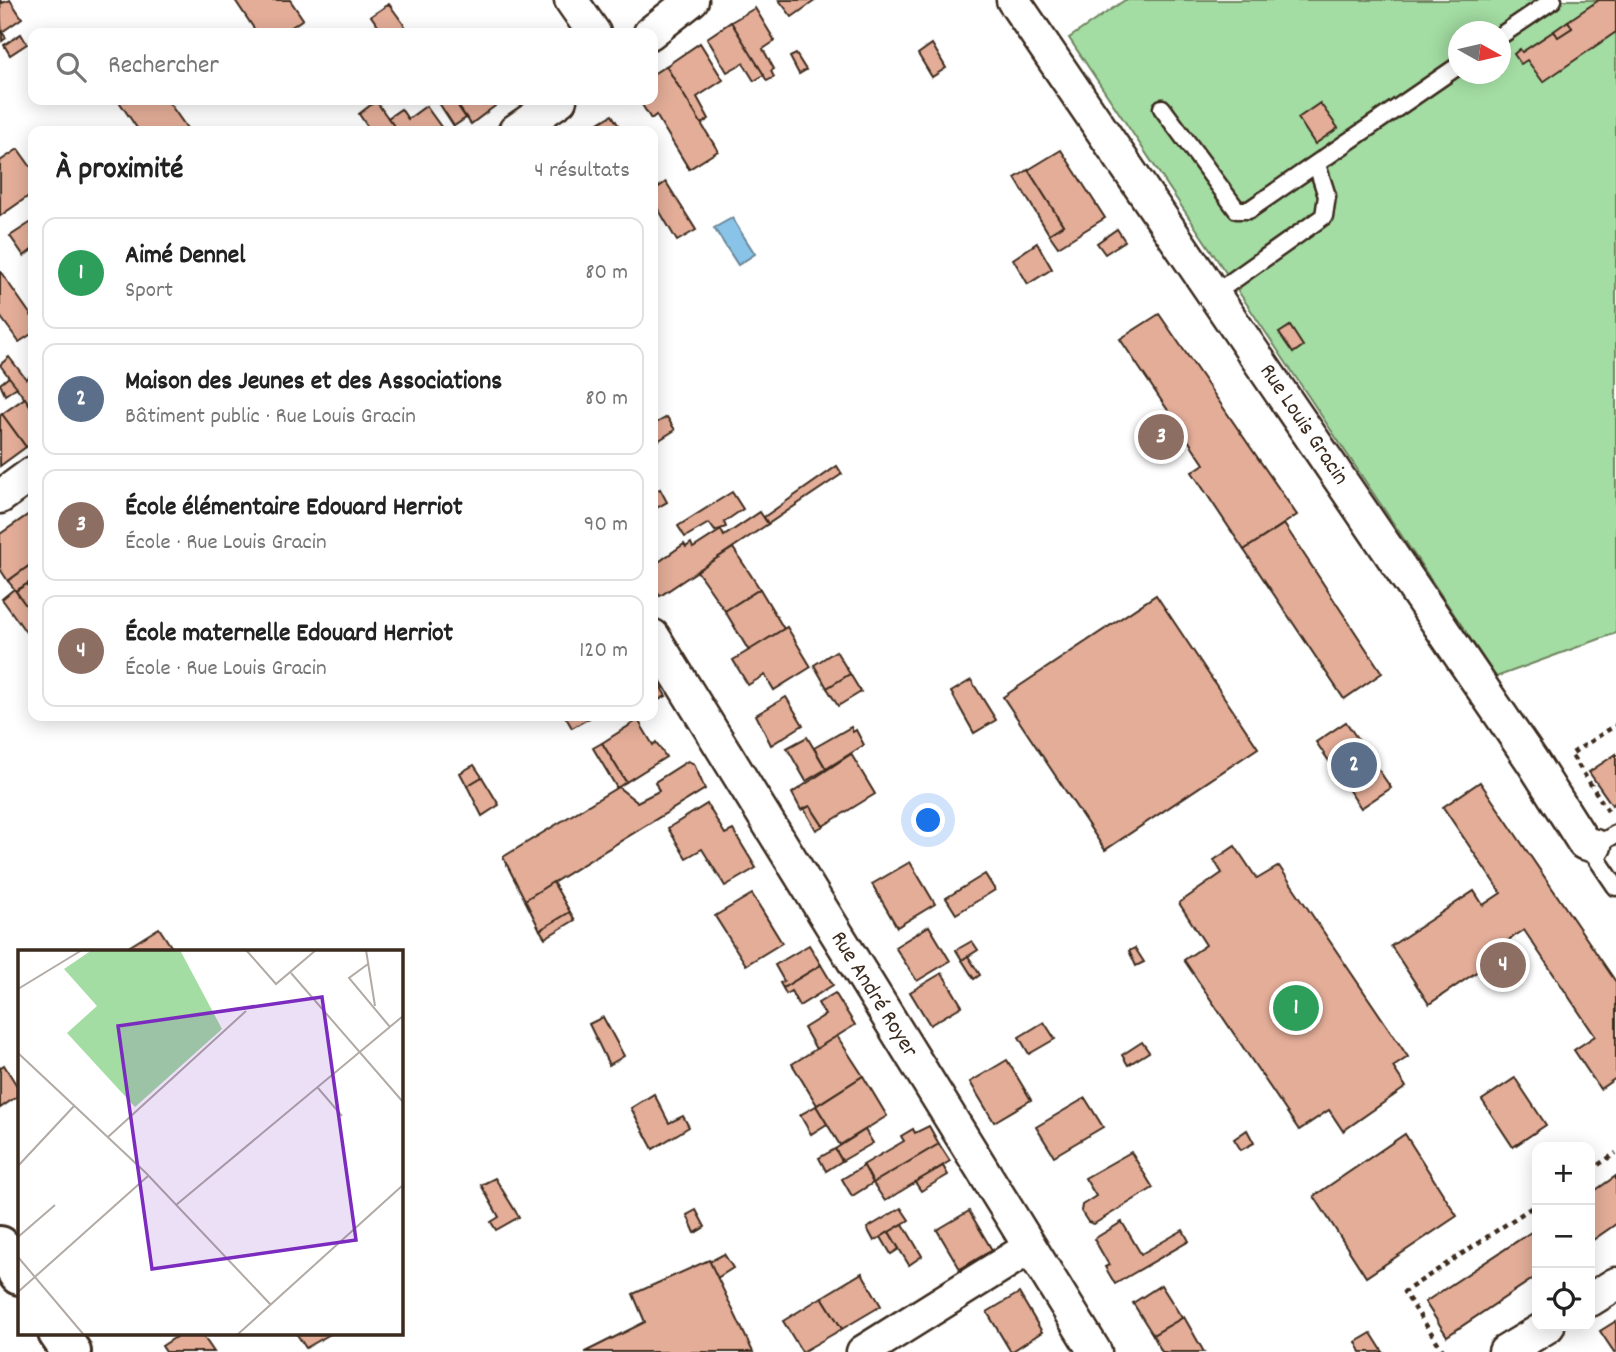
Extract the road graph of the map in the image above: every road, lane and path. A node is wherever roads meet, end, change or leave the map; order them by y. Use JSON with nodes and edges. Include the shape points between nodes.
{"nodes":[{"id":1,"x":571,"y":0,"type":"edge"},
{"id":2,"x":692,"y":0,"type":"edge"},
{"id":3,"x":1013,"y":0,"type":"edge"},
{"id":4,"x":1553,"y":0,"type":"edge"},
{"id":5,"x":591,"y":28,"type":"edge"},
{"id":6,"x":656,"y":28,"type":"edge"},
{"id":7,"x":1511,"y":29,"type":"edge"},
{"id":8,"x":1448,"y":73,"type":"edge"},
{"id":9,"x":553,"y":105,"type":"edge"},
{"id":10,"x":1162,"y":108,"type":"dead end"},
{"id":11,"x":522,"y":126,"type":"edge"},
{"id":12,"x":1317,"y":165,"type":"junction"},
{"id":13,"x":1214,"y":294,"type":"junction"},
{"id":14,"x":28,"y":477,"type":"edge"},
{"id":15,"x":0,"y":497,"type":"edge"},
{"id":16,"x":658,"y":644,"type":"edge"},
{"id":17,"x":1616,"y":725,"type":"edge"},
{"id":18,"x":1616,"y":822,"type":"edge"},
{"id":19,"x":1606,"y":840,"type":"edge"},
{"id":20,"x":1616,"y":887,"type":"edge"},
{"id":21,"x":1616,"y":1153,"type":"edge"},
{"id":22,"x":1595,"y":1167,"type":"edge"},
{"id":23,"x":1532,"y":1208,"type":"edge"},
{"id":24,"x":0,"y":1246,"type":"edge"},
{"id":25,"x":1029,"y":1248,"type":"junction"},
{"id":26,"x":18,"y":1273,"type":"edge"},
{"id":27,"x":1616,"y":1284,"type":"edge"},
{"id":28,"x":1595,"y":1297,"type":"edge"},
{"id":29,"x":1540,"y":1331,"type":"edge"},
{"id":30,"x":59,"y":1334,"type":"edge"},
{"id":31,"x":71,"y":1352,"type":"edge"},
{"id":32,"x":863,"y":1352,"type":"edge"},
{"id":33,"x":1095,"y":1352,"type":"edge"},
{"id":34,"x":1444,"y":1352,"type":"edge"},
{"id":35,"x":1505,"y":1352,"type":"edge"}],
"edges":[{"from":1,"to":5,"type":"street"},
{"from":2,"to":6,"type":"street"},
{"from":3,"to":13,"type":"street","name":"Rue Louis Gracin"},
{"from":4,"to":7,"type":"lane"},
{"from":8,"to":12,"type":"lane"},
{"from":9,"to":11,"type":"street"},
{"from":10,"to":12,"type":"lane","via":[[1237,210],[1249,210]]},
{"from":12,"to":13,"type":"lane","via":[[1327,196],[1324,216]]},
{"from":13,"to":19,"type":"street","name":"Rue Louis Gracin","via":[[1584,843]]},
{"from":14,"to":15,"type":"street"},
{"from":16,"to":25,"type":"street","name":"Rue André Royer"},
{"from":17,"to":18,"type":"path","via":[[1571,754]]},
{"from":19,"to":20,"type":"lane","via":[[1597,859]]},
{"from":21,"to":22,"type":"path"},
{"from":23,"to":34,"type":"path","via":[[1404,1292]]},
{"from":24,"to":26,"type":"main road"},
{"from":25,"to":32,"type":"street"},
{"from":25,"to":33,"type":"street","name":"Rue André Royer"},
{"from":27,"to":28,"type":"street"},
{"from":29,"to":35,"type":"street"},
{"from":30,"to":31,"type":"main road"}]}
